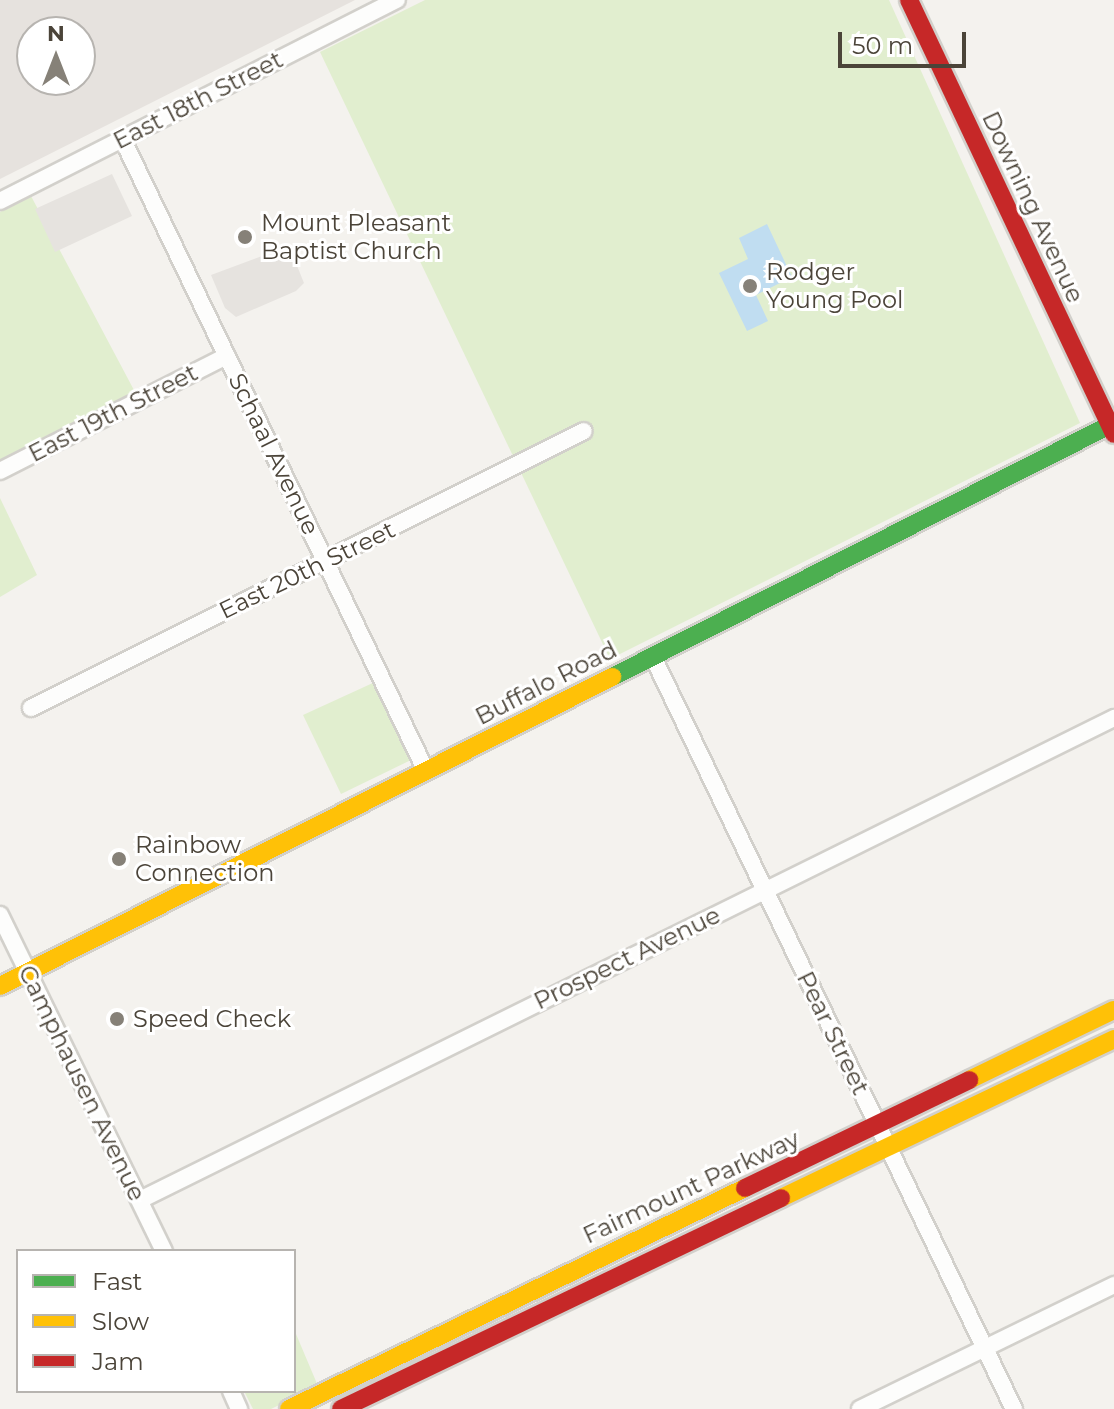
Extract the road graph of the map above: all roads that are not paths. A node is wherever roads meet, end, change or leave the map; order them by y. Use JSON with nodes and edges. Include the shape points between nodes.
{"nodes":[{"id":1,"x":397,"y":0,"type":"edge"},
{"id":2,"x":909,"y":0,"type":"edge"},
{"id":3,"x":122,"y":138,"type":"junction"},
{"id":4,"x":0,"y":201,"type":"edge"},
{"id":5,"x":227,"y":356,"type":"junction"},
{"id":6,"x":1113,"y":427,"type":"edge"},
{"id":7,"x":584,"y":431,"type":"dead end"},
{"id":8,"x":0,"y":471,"type":"edge"},
{"id":9,"x":325,"y":561,"type":"junction"},
{"id":10,"x":653,"y":657,"type":"junction"},
{"id":11,"x":31,"y":708,"type":"dead end"},
{"id":12,"x":1114,"y":718,"type":"edge"},
{"id":13,"x":426,"y":771,"type":"junction"},
{"id":14,"x":765,"y":890,"type":"junction"},
{"id":15,"x":0,"y":915,"type":"edge"},
{"id":16,"x":29,"y":972,"type":"junction"},
{"id":17,"x":0,"y":986,"type":"edge"},
{"id":18,"x":1114,"y":1010,"type":"edge"},
{"id":19,"x":1114,"y":1039,"type":"edge"},
{"id":20,"x":877,"y":1125,"type":"junction"},
{"id":21,"x":888,"y":1147,"type":"junction"},
{"id":22,"x":140,"y":1200,"type":"junction"},
{"id":23,"x":163,"y":1249,"type":"edge"},
{"id":24,"x":1114,"y":1285,"type":"edge"},
{"id":25,"x":984,"y":1347,"type":"junction"},
{"id":26,"x":289,"y":1409,"type":"edge"},
{"id":27,"x":341,"y":1409,"type":"edge"},
{"id":28,"x":860,"y":1409,"type":"edge"},
{"id":29,"x":1014,"y":1409,"type":"edge"}],
"edges":[{"from":1,"to":3,"type":"street","name":"East 18th Street"},
{"from":2,"to":6,"type":"street","name":"Downing Avenue"},
{"from":3,"to":4,"type":"street","name":"East 18th Street"},
{"from":3,"to":5,"type":"street","name":"Schaal Avenue"},
{"from":5,"to":8,"type":"street","name":"East 19th Street"},
{"from":5,"to":9,"type":"street","name":"Schaal Avenue"},
{"from":6,"to":10,"type":"street","name":"Buffalo Road"},
{"from":7,"to":9,"type":"street","name":"East 20th Street"},
{"from":9,"to":11,"type":"street","name":"East 20th Street"},
{"from":9,"to":13,"type":"street","name":"Schaal Avenue"},
{"from":10,"to":13,"type":"street","name":"Buffalo Road"},
{"from":10,"to":14,"type":"street","name":"Pear Street"},
{"from":12,"to":14,"type":"street","name":"Prospect Avenue"},
{"from":13,"to":16,"type":"street","name":"Buffalo Road"},
{"from":14,"to":20,"type":"street","name":"Pear Street"},
{"from":14,"to":22,"type":"street","name":"Prospect Avenue"},
{"from":15,"to":16,"type":"street","name":"Camphausen Avenue"},
{"from":16,"to":17,"type":"street","name":"Buffalo Road"},
{"from":16,"to":22,"type":"street","name":"Camphausen Avenue"},
{"from":18,"to":20,"type":"street","name":"Fairmount Parkway"},
{"from":19,"to":21,"type":"street","name":"Fairmount Parkway"},
{"from":20,"to":21,"type":"street","name":"Pear Street"},
{"from":20,"to":26,"type":"street","name":"Fairmount Parkway"},
{"from":21,"to":25,"type":"street","name":"Pear Street"},
{"from":21,"to":27,"type":"street","name":"Fairmount Parkway"},
{"from":22,"to":23,"type":"street","name":"Camphausen Avenue"},
{"from":24,"to":25,"type":"street"},
{"from":25,"to":28,"type":"street"},
{"from":25,"to":29,"type":"street","name":"Pear Street"}]}
